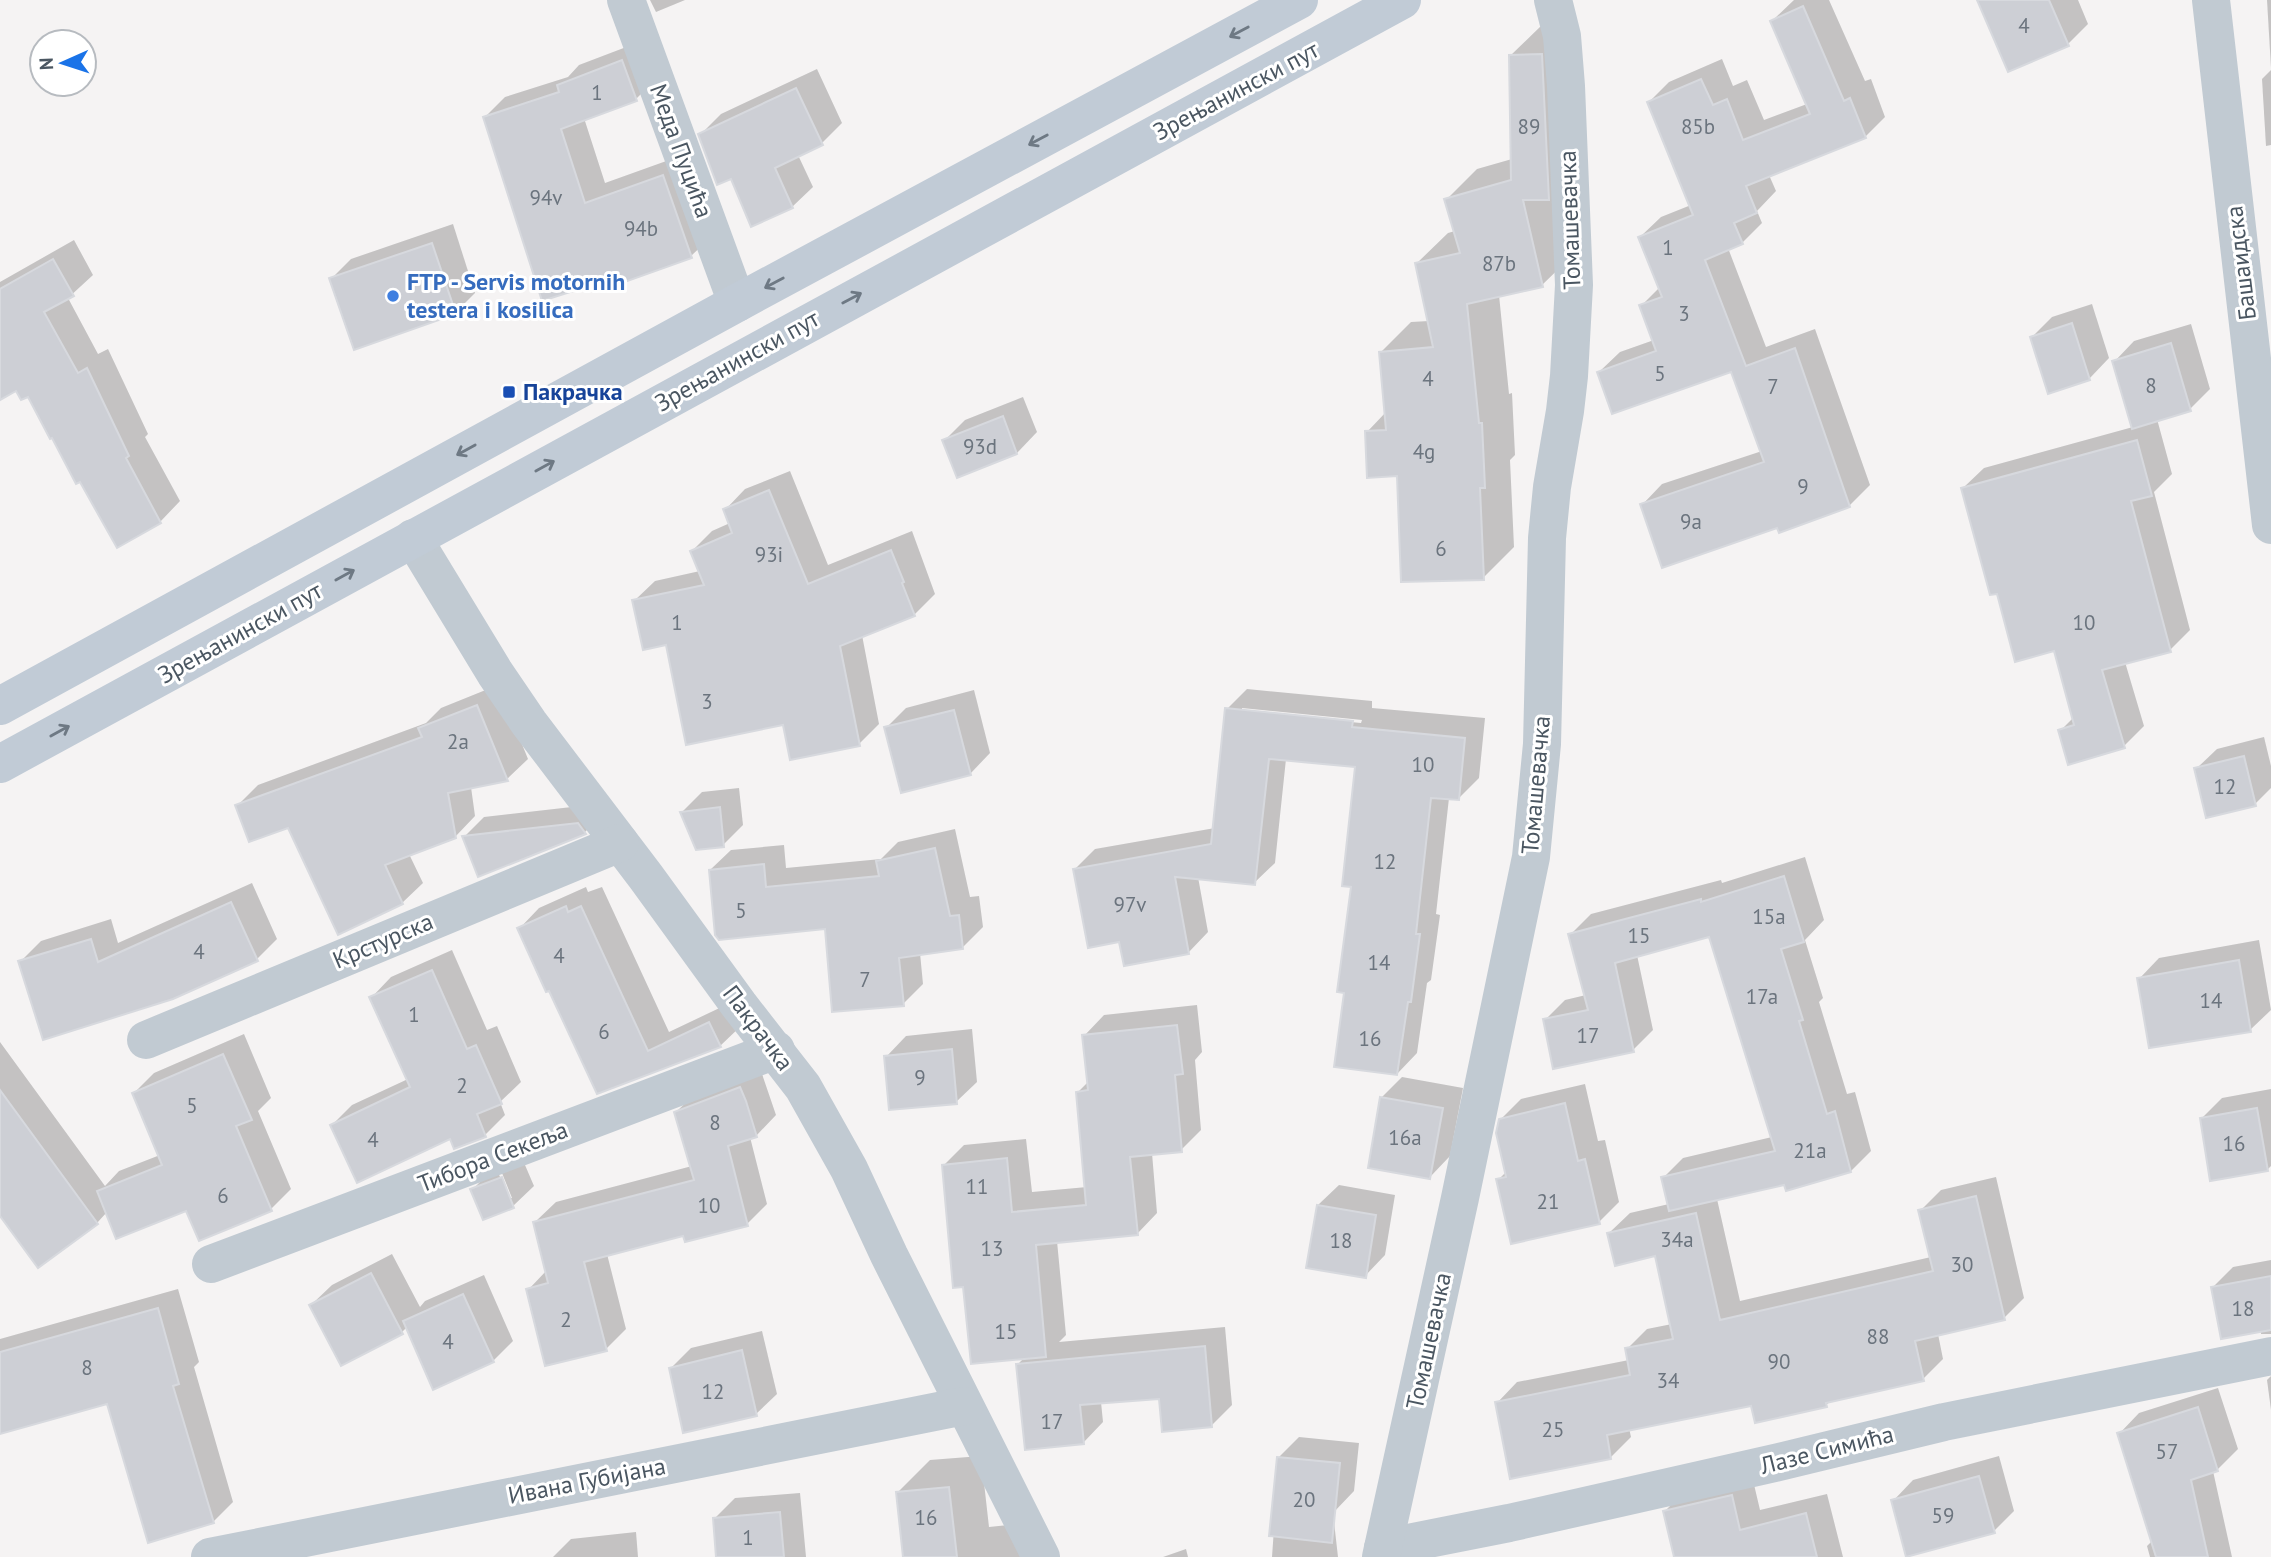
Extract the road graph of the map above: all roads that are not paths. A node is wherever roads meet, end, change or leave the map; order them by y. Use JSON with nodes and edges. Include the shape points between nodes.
{"nodes":[{"id":1,"x":626,"y":0,"type":"edge"},
{"id":2,"x":1299,"y":0,"type":"edge"},
{"id":3,"x":1402,"y":0,"type":"edge"},
{"id":4,"x":1553,"y":0,"type":"edge"},
{"id":5,"x":2211,"y":0,"type":"edge"},
{"id":6,"x":737,"y":303,"type":"junction"},
{"id":7,"x":2271,"y":525,"type":"edge"},
{"id":8,"x":413,"y":538,"type":"junction"},
{"id":9,"x":0,"y":706,"type":"edge"},
{"id":10,"x":0,"y":764,"type":"edge"},
{"id":11,"x":620,"y":843,"type":"junction"},
{"id":12,"x":146,"y":1040,"type":"dead end"},
{"id":13,"x":776,"y":1050,"type":"junction"},
{"id":14,"x":211,"y":1264,"type":"dead end"},
{"id":15,"x":2271,"y":1356,"type":"edge"},
{"id":16,"x":964,"y":1406,"type":"junction"},
{"id":17,"x":1382,"y":1553,"type":"edge"},
{"id":18,"x":210,"y":1557,"type":"edge"},
{"id":19,"x":1041,"y":1557,"type":"edge"}],
"edges":[{"from":1,"to":6,"type":"street","name":"Меда Пуцића"},
{"from":2,"to":6,"type":"main road","name":"Зрењанински пут","one_way":true},
{"from":8,"to":3,"type":"main road","name":"Зрењанински пут","one_way":true},
{"from":4,"to":17,"type":"street","name":"Томашевачка","via":[[1562,36],[1566,86],[1574,285],[1569,376],[1548,538],[1542,744],[1531,857]]},
{"from":5,"to":7,"type":"street","name":"Башаидска"},
{"from":6,"to":9,"type":"main road","name":"Зрењанински пут","one_way":true},
{"from":10,"to":8,"type":"main road","name":"Зрењанински пут","one_way":true},
{"from":8,"to":11,"type":"street","name":"Пакрачка","via":[[495,673]]},
{"from":11,"to":12,"type":"street","name":"Крстурска"},
{"from":11,"to":13,"type":"street","name":"Пакрачка"},
{"from":13,"to":14,"type":"street","name":"Тибора Секеља"},
{"from":13,"to":16,"type":"street","name":"Пакрачка","via":[[803,1087],[849,1169]]},
{"from":15,"to":17,"type":"street","name":"Лазе Симића","via":[[1944,1422]]},
{"from":16,"to":18,"type":"street","name":"Ивана Губијана"},
{"from":16,"to":19,"type":"street","name":"Пакрачка"}]}
